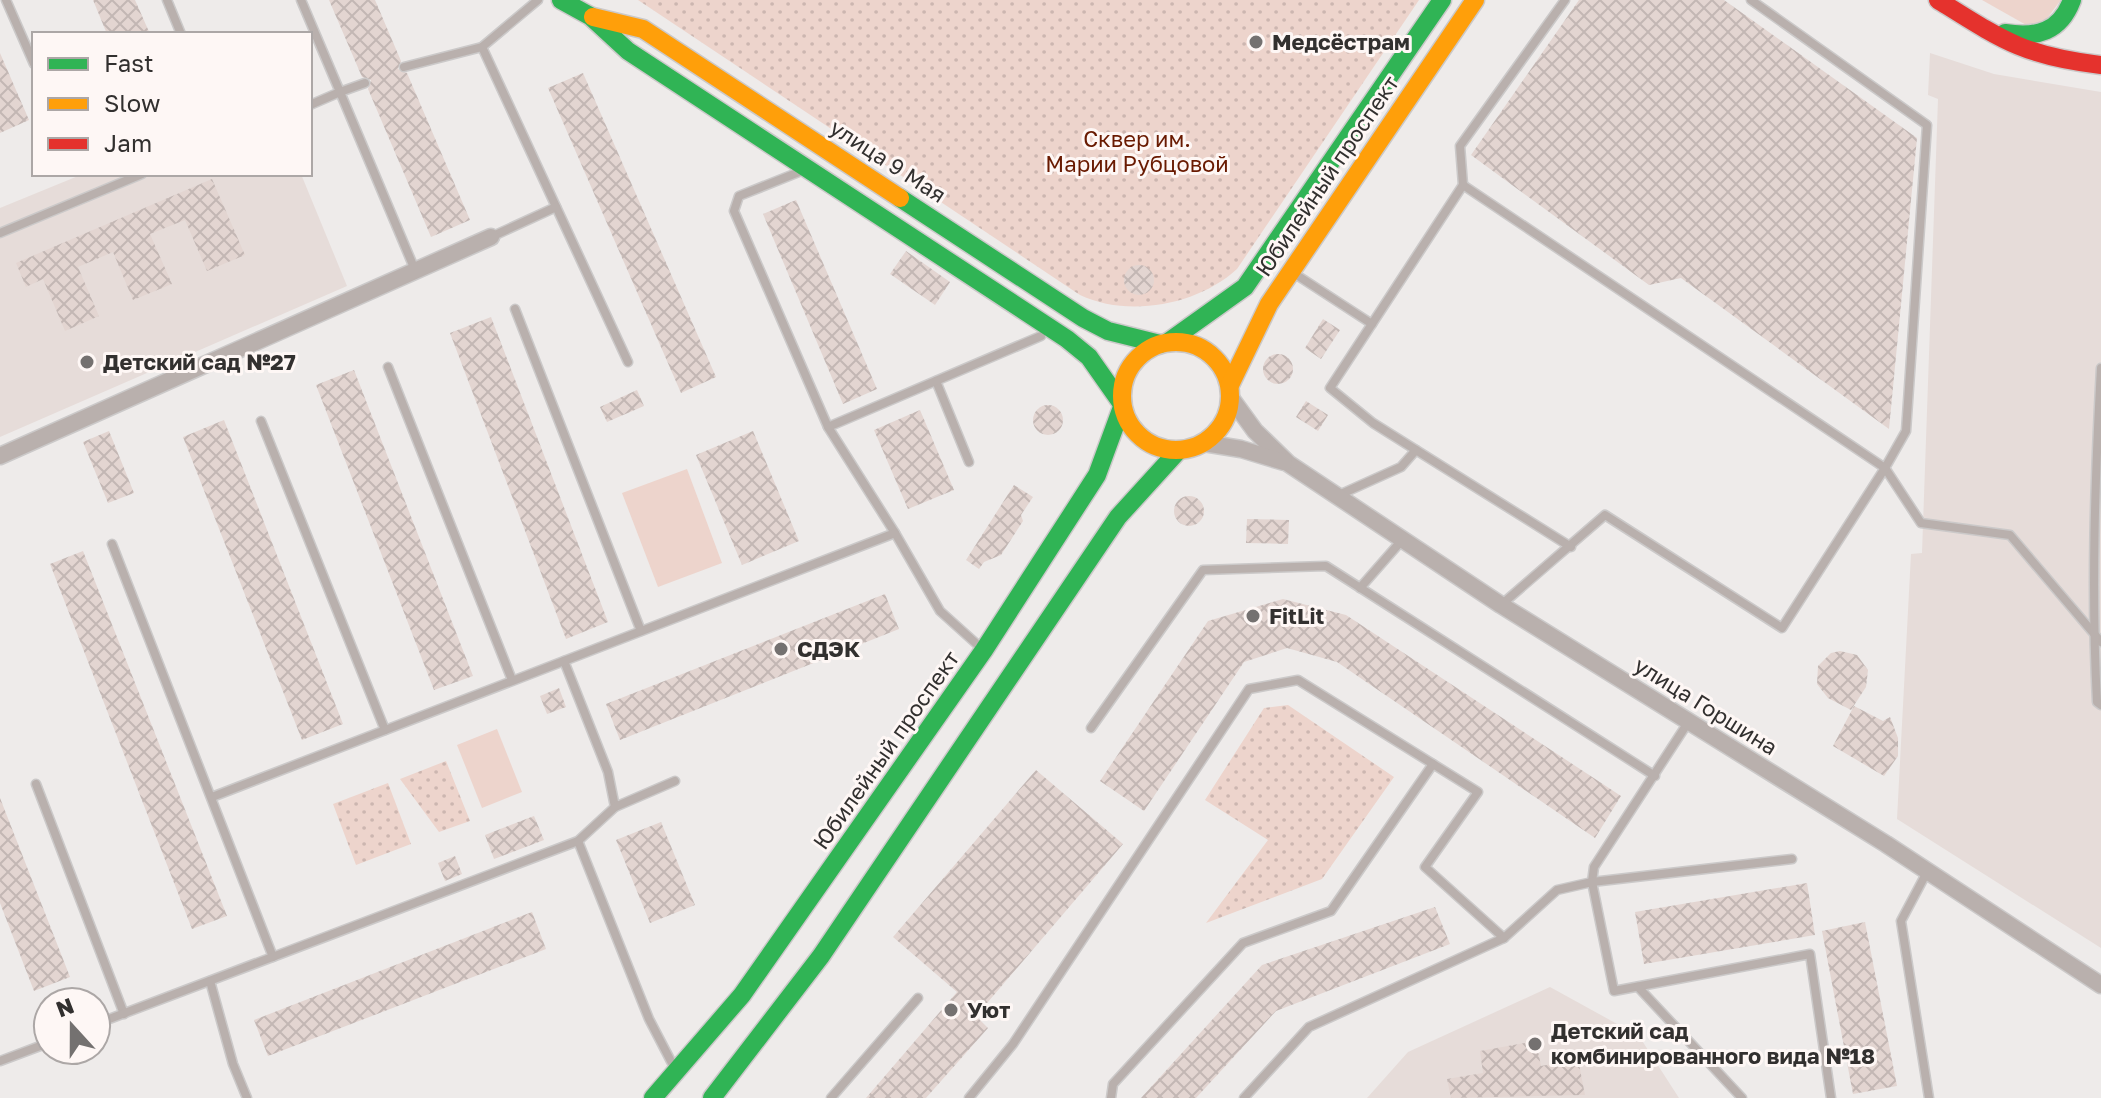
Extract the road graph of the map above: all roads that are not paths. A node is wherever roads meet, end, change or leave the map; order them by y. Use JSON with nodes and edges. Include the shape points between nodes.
{"nodes":[{"id":1,"x":6,"y":0,"type":"edge"},
{"id":2,"x":167,"y":0,"type":"edge"},
{"id":3,"x":301,"y":0,"type":"edge"},
{"id":4,"x":538,"y":0,"type":"edge"},
{"id":5,"x":561,"y":0,"type":"edge"},
{"id":6,"x":1442,"y":0,"type":"edge"},
{"id":7,"x":1475,"y":0,"type":"edge"},
{"id":8,"x":1565,"y":0,"type":"edge"},
{"id":9,"x":1751,"y":0,"type":"edge"},
{"id":10,"x":1938,"y":0,"type":"edge"},
{"id":11,"x":2072,"y":0,"type":"edge"},
{"id":12,"x":590,"y":16,"type":"junction"},
{"id":13,"x":1978,"y":25,"type":"junction"},
{"id":14,"x":180,"y":32,"type":"edge"},
{"id":15,"x":482,"y":47,"type":"junction"},
{"id":16,"x":32,"y":59,"type":"edge"},
{"id":17,"x":2101,"y":65,"type":"edge"},
{"id":18,"x":404,"y":67,"type":"dead end"},
{"id":19,"x":365,"y":83,"type":"dead end"},
{"id":20,"x":340,"y":92,"type":"junction"},
{"id":21,"x":312,"y":104,"type":"edge"},
{"id":22,"x":807,"y":168,"type":"junction"},
{"id":23,"x":137,"y":176,"type":"edge"},
{"id":24,"x":1463,"y":185,"type":"junction"},
{"id":25,"x":556,"y":207,"type":"junction"},
{"id":26,"x":0,"y":233,"type":"edge"},
{"id":27,"x":491,"y":237,"type":"joint"},
{"id":28,"x":415,"y":271,"type":"junction"},
{"id":29,"x":1291,"y":272,"type":"junction"},
{"id":30,"x":515,"y":309,"type":"dead end"},
{"id":31,"x":1372,"y":324,"type":"junction"},
{"id":32,"x":1041,"y":336,"type":"dead end"},
{"id":33,"x":1164,"y":343,"type":"junction"},
{"id":34,"x":628,"y":362,"type":"dead end"},
{"id":35,"x":388,"y":367,"type":"dead end"},
{"id":36,"x":2101,"y":368,"type":"edge"},
{"id":37,"x":936,"y":381,"type":"junction"},
{"id":38,"x":1230,"y":392,"type":"junction"},
{"id":39,"x":1122,"y":405,"type":"junction"},
{"id":40,"x":261,"y":421,"type":"dead end"},
{"id":41,"x":828,"y":427,"type":"junction"},
{"id":42,"x":1204,"y":443,"type":"junction"},
{"id":43,"x":1416,"y":450,"type":"junction"},
{"id":44,"x":1178,"y":451,"type":"junction"},
{"id":45,"x":0,"y":456,"type":"edge"},
{"id":46,"x":969,"y":462,"type":"dead end"},
{"id":47,"x":1289,"y":464,"type":"junction"},
{"id":48,"x":1885,"y":468,"type":"junction"},
{"id":49,"x":1339,"y":495,"type":"junction"},
{"id":50,"x":895,"y":533,"type":"junction"},
{"id":51,"x":1403,"y":539,"type":"junction"},
{"id":52,"x":112,"y":544,"type":"dead end"},
{"id":53,"x":1571,"y":547,"type":"junction"},
{"id":54,"x":1360,"y":588,"type":"junction"},
{"id":55,"x":1501,"y":605,"type":"junction"},
{"id":56,"x":641,"y":631,"type":"junction"},
{"id":57,"x":2097,"y":639,"type":"edge"},
{"id":58,"x":984,"y":650,"type":"junction"},
{"id":59,"x":564,"y":661,"type":"junction"},
{"id":60,"x":512,"y":680,"type":"junction"},
{"id":61,"x":2101,"y":705,"type":"edge"},
{"id":62,"x":1689,"y":721,"type":"junction"},
{"id":63,"x":1091,"y":728,"type":"dead end"},
{"id":64,"x":385,"y":730,"type":"junction"},
{"id":65,"x":1433,"y":764,"type":"junction"},
{"id":66,"x":1655,"y":776,"type":"junction"},
{"id":67,"x":675,"y":781,"type":"dead end"},
{"id":68,"x":36,"y":784,"type":"dead end"},
{"id":69,"x":212,"y":797,"type":"junction"},
{"id":70,"x":615,"y":807,"type":"junction"},
{"id":71,"x":578,"y":841,"type":"junction"},
{"id":72,"x":1792,"y":859,"type":"dead end"},
{"id":73,"x":1928,"y":871,"type":"junction"},
{"id":74,"x":1592,"y":882,"type":"junction"},
{"id":75,"x":1504,"y":938,"type":"junction"},
{"id":76,"x":273,"y":957,"type":"junction"},
{"id":77,"x":210,"y":981,"type":"junction"},
{"id":78,"x":2101,"y":985,"type":"edge"},
{"id":79,"x":1638,"y":987,"type":"junction"},
{"id":80,"x":918,"y":998,"type":"dead end"},
{"id":81,"x":124,"y":1014,"type":"junction"},
{"id":82,"x":112,"y":1018,"type":"edge"},
{"id":83,"x":32,"y":1049,"type":"edge"},
{"id":84,"x":0,"y":1061,"type":"edge"},
{"id":85,"x":677,"y":1073,"type":"junction"},
{"id":86,"x":1735,"y":1096,"type":"edge"},
{"id":87,"x":247,"y":1098,"type":"edge"},
{"id":88,"x":653,"y":1098,"type":"edge"},
{"id":89,"x":712,"y":1098,"type":"edge"},
{"id":90,"x":831,"y":1098,"type":"edge"},
{"id":91,"x":969,"y":1098,"type":"edge"},
{"id":92,"x":1111,"y":1098,"type":"edge"},
{"id":93,"x":1244,"y":1098,"type":"edge"},
{"id":94,"x":1831,"y":1098,"type":"edge"},
{"id":95,"x":1929,"y":1098,"type":"edge"}],
"edges":[{"from":1,"to":16,"type":"lane"},
{"from":2,"to":14,"type":"lane"},
{"from":3,"to":20,"type":"lane"},
{"from":4,"to":15,"type":"lane"},
{"from":5,"to":12,"type":"main road","name":"улица 9 Мая"},
{"from":6,"to":33,"type":"main road","name":"Юбилейный проспект","via":[[1252,278],[1225,305]]},
{"from":7,"to":29,"type":"main road","name":"Юбилейный проспект"},
{"from":8,"to":24,"type":"lane","via":[[1460,146]]},
{"from":9,"to":48,"type":"lane","via":[[1927,125],[1906,431]]},
{"from":10,"to":13,"type":"main road"},
{"from":11,"to":13,"type":"main road","via":[[2065,17],[2045,34],[2029,37]]},
{"from":12,"to":22,"type":"main road","name":"улица 9 Мая","via":[[628,51]]},
{"from":12,"to":33,"type":"main road","name":"улица 9 Мая","via":[[643,29],[1083,318],[1108,331]]},
{"from":13,"to":17,"type":"main road","via":[[2051,59]]},
{"from":15,"to":18,"type":"lane"},
{"from":15,"to":25,"type":"lane"},
{"from":19,"to":20,"type":"lane"},
{"from":20,"to":21,"type":"lane"},
{"from":20,"to":28,"type":"lane"},
{"from":22,"to":39,"type":"main road","name":"улица 9 Мая","via":[[1067,339],[1089,357]]},
{"from":22,"to":41,"type":"lane","via":[[739,196],[734,211]]},
{"from":23,"to":26,"type":"lane"},
{"from":24,"to":31,"type":"lane"},
{"from":24,"to":48,"type":"lane"},
{"from":25,"to":27,"type":"lane"},
{"from":25,"to":34,"type":"lane"},
{"from":27,"to":28,"type":"street"},
{"from":28,"to":45,"type":"street"},
{"from":29,"to":31,"type":"lane"},
{"from":29,"to":38,"type":"main road","name":"Юбилейный проспект","via":[[1258,324]]},
{"from":30,"to":56,"type":"lane"},
{"from":31,"to":43,"type":"lane","via":[[1330,388]]},
{"from":32,"to":37,"type":"lane"},
{"from":33,"to":38,"type":"main road","via":[[1195,345],[1207,352],[1225,372]]},
{"from":33,"to":39,"type":"main road","name":"Юбилейный проспект","via":[[1132,365]]},
{"from":35,"to":60,"type":"lane"},
{"from":36,"to":57,"type":"lane","via":[[2094,513]]},
{"from":37,"to":41,"type":"lane"},
{"from":37,"to":46,"type":"lane"},
{"from":38,"to":42,"type":"main road","name":"Юбилейный проспект","via":[[1224,422]]},
{"from":38,"to":47,"type":"street","name":"улица Горшина","via":[[1255,431]]},
{"from":39,"to":44,"type":"main road","via":[[1147,443]]},
{"from":39,"to":58,"type":"main road","name":"Юбилейный проспект","via":[[1097,475]]},
{"from":40,"to":64,"type":"lane"},
{"from":41,"to":50,"type":"lane"},
{"from":42,"to":44,"type":"main road"},
{"from":42,"to":47,"type":"street","name":"улица Горшина"},
{"from":43,"to":49,"type":"lane","via":[[1401,467]]},
{"from":43,"to":53,"type":"lane"},
{"from":44,"to":89,"type":"main road","via":[[1118,517],[821,956]]},
{"from":47,"to":49,"type":"street","name":"улица Горшина"},
{"from":48,"to":53,"type":"lane","via":[[1782,628],[1605,515]]},
{"from":48,"to":57,"type":"lane","via":[[1921,523],[2010,535]]},
{"from":49,"to":51,"type":"street","name":"улица Горшина"},
{"from":50,"to":56,"type":"lane"},
{"from":50,"to":58,"type":"lane","via":[[940,611]]},
{"from":51,"to":54,"type":"lane"},
{"from":51,"to":55,"type":"street","name":"улица Горшина"},
{"from":52,"to":69,"type":"lane"},
{"from":53,"to":55,"type":"lane"},
{"from":54,"to":63,"type":"lane","via":[[1326,566],[1203,570]]},
{"from":54,"to":66,"type":"lane"},
{"from":55,"to":62,"type":"street","name":"улица Горшина"},
{"from":56,"to":59,"type":"lane"},
{"from":57,"to":61,"type":"lane"},
{"from":58,"to":85,"type":"main road","name":"Юбилейный проспект","via":[[790,930]]},
{"from":59,"to":60,"type":"lane"},
{"from":59,"to":70,"type":"lane","via":[[608,772]]},
{"from":60,"to":64,"type":"lane"},
{"from":62,"to":66,"type":"lane"},
{"from":62,"to":73,"type":"street","name":"улица Горшина"},
{"from":64,"to":69,"type":"lane"},
{"from":65,"to":75,"type":"lane","via":[[1478,792],[1425,867]]},
{"from":65,"to":91,"type":"lane","via":[[1298,680],[1249,689],[1013,1044]]},
{"from":65,"to":92,"type":"lane","via":[[1331,911],[1243,943],[1113,1084]]},
{"from":66,"to":74,"type":"lane","via":[[1594,867]]},
{"from":67,"to":70,"type":"lane"},
{"from":68,"to":81,"type":"lane"},
{"from":69,"to":76,"type":"lane"},
{"from":70,"to":71,"type":"lane"},
{"from":71,"to":76,"type":"lane"},
{"from":71,"to":85,"type":"lane","via":[[649,1019]]},
{"from":72,"to":74,"type":"lane"},
{"from":73,"to":78,"type":"street","name":"улица Горшина"},
{"from":73,"to":95,"type":"lane","via":[[1901,921]]},
{"from":74,"to":75,"type":"lane","via":[[1557,890]]},
{"from":74,"to":79,"type":"lane","via":[[1614,991]]},
{"from":75,"to":93,"type":"lane","via":[[1309,1027]]},
{"from":76,"to":77,"type":"lane"},
{"from":77,"to":81,"type":"lane"},
{"from":77,"to":87,"type":"lane"},
{"from":79,"to":86,"type":"lane"},
{"from":79,"to":94,"type":"lane","via":[[1810,954]]},
{"from":80,"to":90,"type":"lane"},
{"from":81,"to":82,"type":"lane"},
{"from":83,"to":84,"type":"lane"},
{"from":85,"to":88,"type":"main road","name":"Юбилейный проспект"}]}
